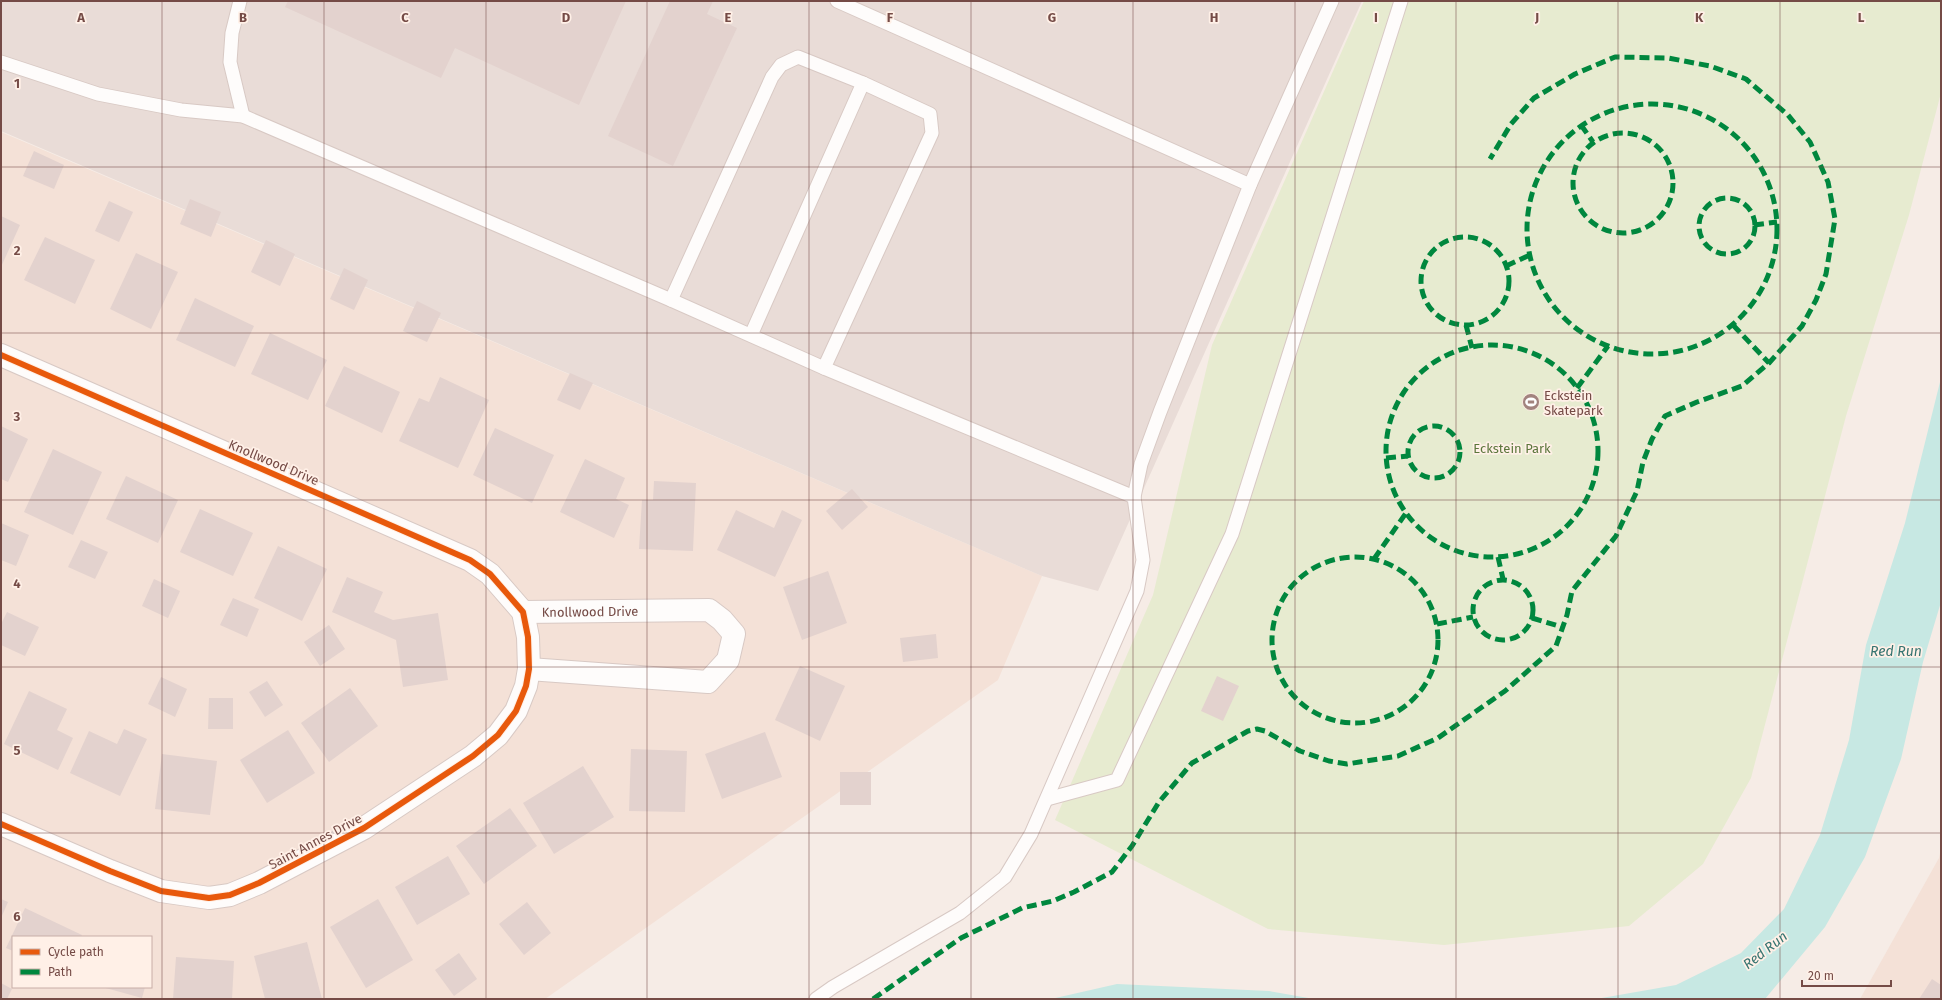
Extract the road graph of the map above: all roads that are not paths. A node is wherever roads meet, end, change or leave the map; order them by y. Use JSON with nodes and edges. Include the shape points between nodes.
{"nodes":[{"id":1,"x":240,"y":1,"type":"edge"},
{"id":2,"x":837,"y":1,"type":"edge"},
{"id":3,"x":1332,"y":1,"type":"edge"},
{"id":4,"x":1401,"y":1,"type":"edge"},
{"id":5,"x":1,"y":62,"type":"edge"},
{"id":6,"x":863,"y":83,"type":"junction"},
{"id":7,"x":243,"y":116,"type":"junction"},
{"id":8,"x":1250,"y":185,"type":"junction"},
{"id":9,"x":671,"y":300,"type":"junction"},
{"id":10,"x":751,"y":335,"type":"junction"},
{"id":11,"x":1,"y":355,"type":"edge"},
{"id":12,"x":824,"y":368,"type":"junction"},
{"id":13,"x":1134,"y":497,"type":"junction"},
{"id":14,"x":523,"y":612,"type":"junction"},
{"id":15,"x":529,"y":669,"type":"junction"},
{"id":16,"x":1047,"y":799,"type":"junction"},
{"id":17,"x":1,"y":824,"type":"edge"},
{"id":18,"x":816,"y":999,"type":"edge"}],
"edges":[{"from":1,"to":7,"type":"lane","via":[[232,33],[230,62]]},
{"from":2,"to":8,"type":"lane"},
{"from":3,"to":8,"type":"lane"},
{"from":4,"to":16,"type":"lane","via":[[1232,534],[1117,780]]},
{"from":5,"to":7,"type":"lane","via":[[98,94],[181,110]]},
{"from":6,"to":9,"type":"lane","via":[[798,57],[781,65],[772,77]]},
{"from":6,"to":10,"type":"lane"},
{"from":6,"to":12,"type":"lane","via":[[930,114],[932,133]]},
{"from":7,"to":9,"type":"lane"},
{"from":8,"to":13,"type":"lane","via":[[1160,412],[1141,464]]},
{"from":9,"to":10,"type":"lane"},
{"from":10,"to":12,"type":"lane"},
{"from":11,"to":14,"type":"street","name":"Knollwood Drive","via":[[470,560],[490,574]]},
{"from":12,"to":13,"type":"lane"},
{"from":13,"to":16,"type":"lane","via":[[1143,560],[1137,591]]},
{"from":14,"to":15,"type":"street","name":"Saint Annes Drive","via":[[528,637]]},
{"from":14,"to":15,"type":"street","name":"Knollwood Drive","via":[[709,610],[734,634],[728,660],[708,682]]},
{"from":15,"to":17,"type":"street","name":"Saint Annes Drive","via":[[526,686],[516,711],[498,735],[473,756],[364,828],[260,883],[230,895],[209,898],[161,891]]},
{"from":16,"to":18,"type":"lane","via":[[1031,834],[1004,877],[960,913]]}]}
